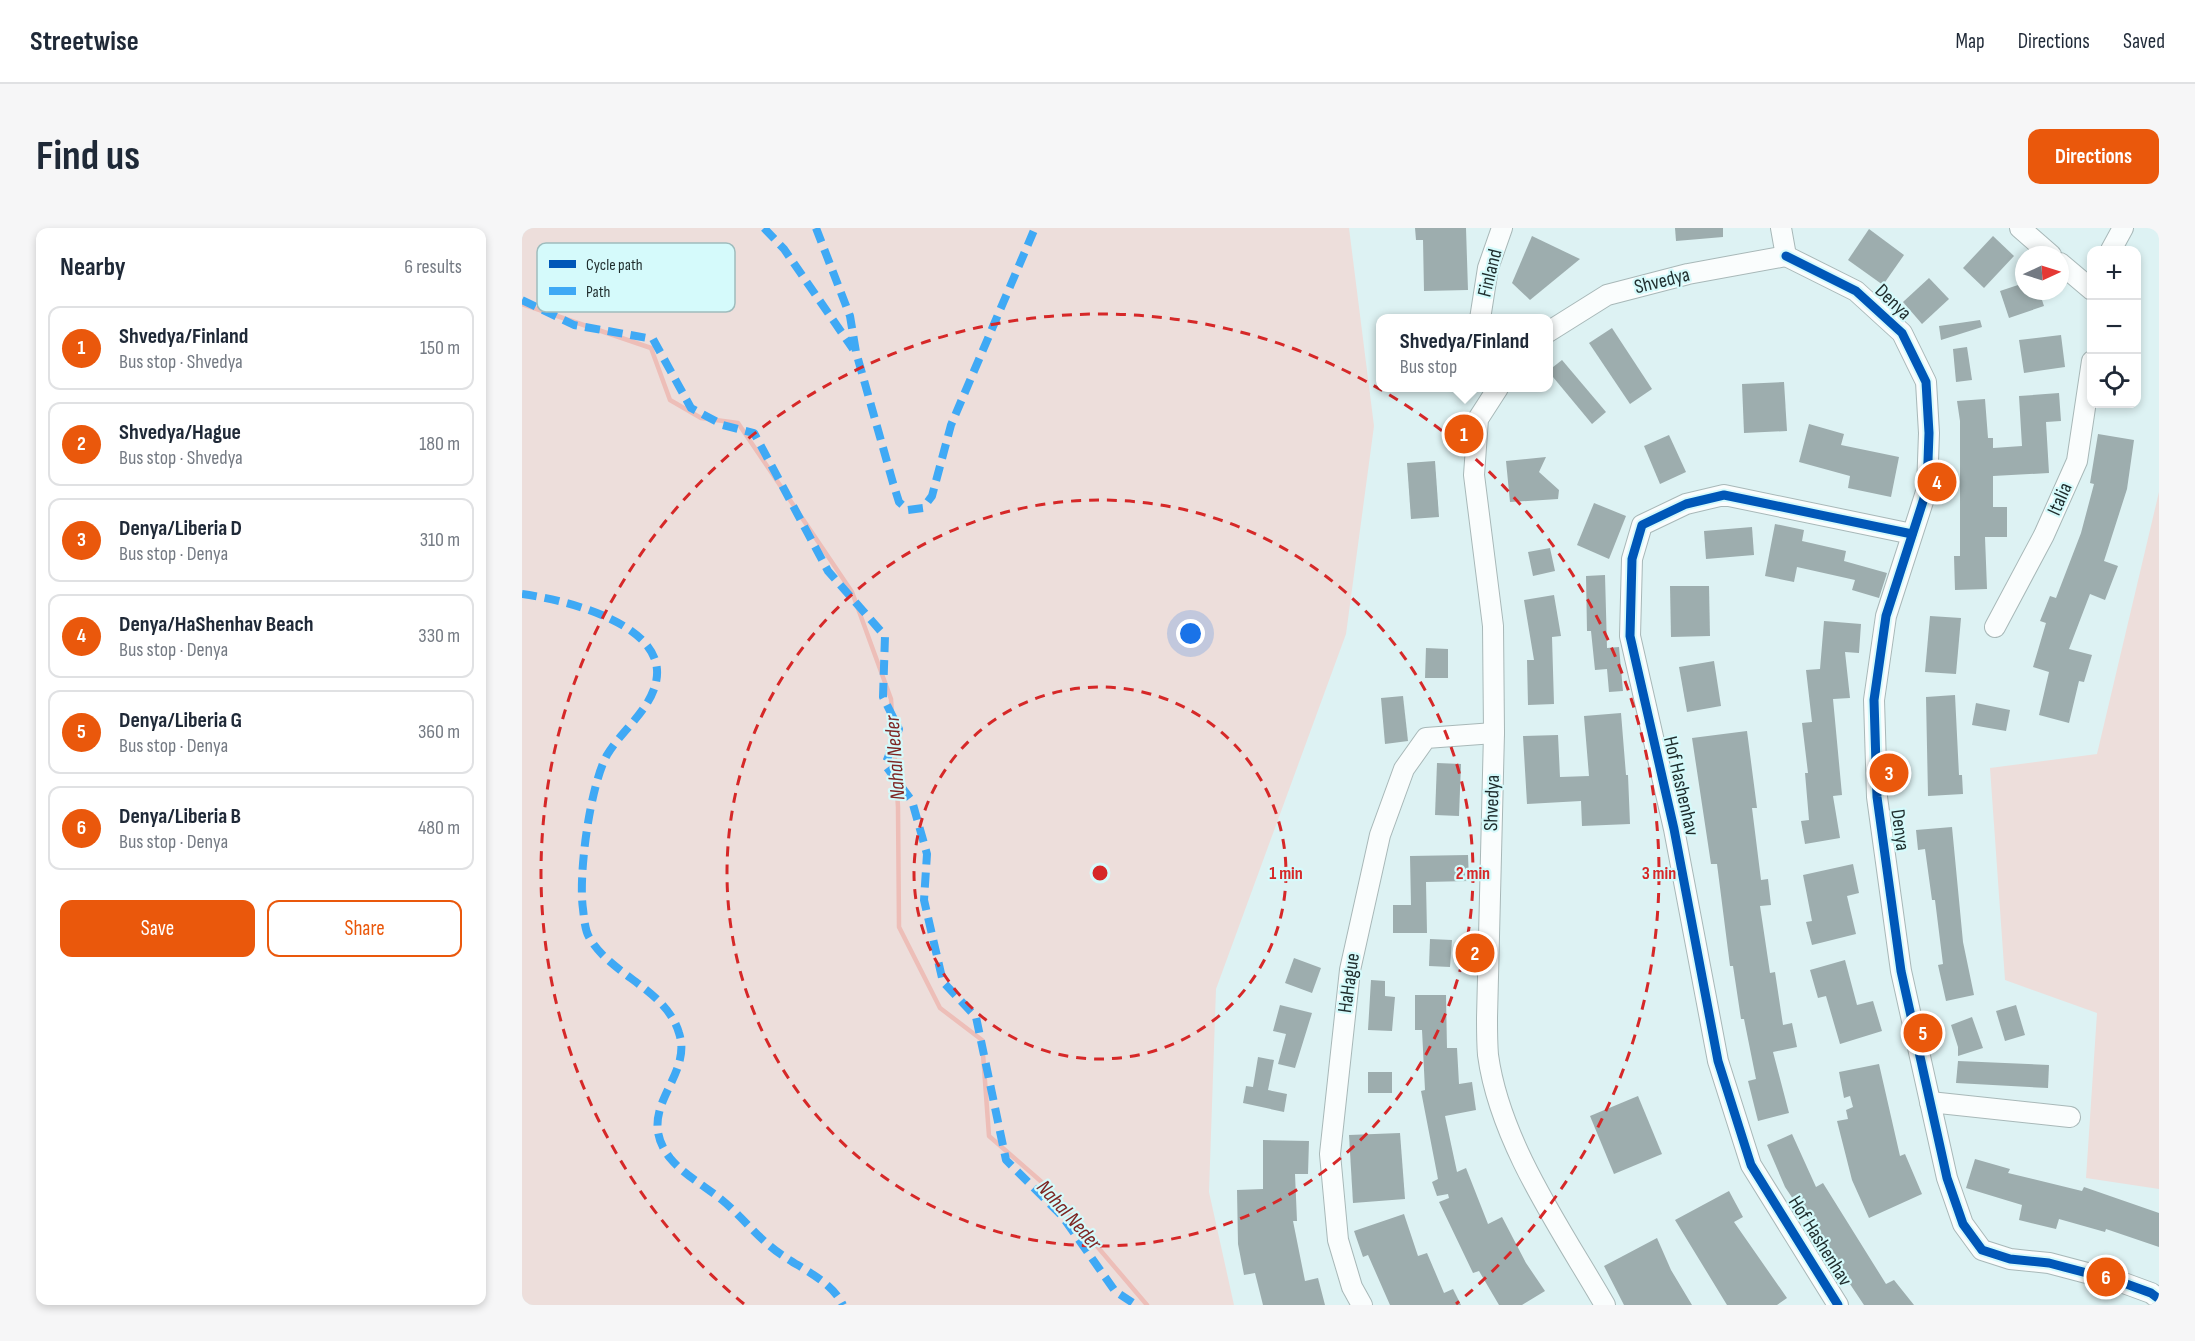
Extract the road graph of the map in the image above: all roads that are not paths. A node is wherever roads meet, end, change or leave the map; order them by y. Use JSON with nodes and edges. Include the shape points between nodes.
{"nodes":[{"id":1,"x":1502,"y":228,"type":"edge"},
{"id":2,"x":1781,"y":228,"type":"edge"},
{"id":3,"x":2020,"y":228,"type":"edge"},
{"id":4,"x":2123,"y":228,"type":"edge"},
{"id":5,"x":2041,"y":246,"type":"edge"},
{"id":6,"x":2113,"y":246,"type":"edge"},
{"id":7,"x":1786,"y":256,"type":"junction"},
{"id":8,"x":2069,"y":271,"type":"edge"},
{"id":9,"x":2087,"y":287,"type":"edge"},
{"id":10,"x":1481,"y":314,"type":"edge"},
{"id":11,"x":1553,"y":329,"type":"edge"},
{"id":12,"x":2087,"y":390,"type":"edge"},
{"id":13,"x":1495,"y":392,"type":"edge"},
{"id":14,"x":1912,"y":534,"type":"junction"},
{"id":15,"x":1995,"y":627,"type":"dead end"},
{"id":16,"x":1494,"y":733,"type":"junction"},
{"id":17,"x":1930,"y":1102,"type":"junction"},
{"id":18,"x":2070,"y":1117,"type":"dead end"},
{"id":19,"x":2159,"y":1299,"type":"edge"},
{"id":20,"x":1362,"y":1305,"type":"edge"},
{"id":21,"x":1605,"y":1305,"type":"edge"},
{"id":22,"x":1838,"y":1305,"type":"edge"}],
"edges":[{"from":1,"to":10,"type":"street","name":"Finland","via":[[1488,268]]},
{"from":2,"to":7,"type":"street"},
{"from":3,"to":5,"type":"street"},
{"from":4,"to":6,"type":"street"},
{"from":7,"to":11,"type":"street","name":"Shvedya","via":[[1688,274],[1607,295]]},
{"from":7,"to":14,"type":"street","name":"Denya","via":[[1856,291],[1902,333],[1926,382],[1927,489]]},
{"from":8,"to":9,"type":"street"},
{"from":12,"to":15,"type":"street","name":"Italia","via":[[2077,461],[2044,535]]},
{"from":13,"to":16,"type":"street","name":"Shvedya","via":[[1478,419],[1474,474],[1493,626]]},
{"from":14,"to":17,"type":"street","name":"Denya","via":[[1886,616],[1874,700],[1877,797],[1901,971]]},
{"from":14,"to":22,"type":"street","name":"Hof Hashenhav","via":[[1724,495],[1686,504],[1642,525],[1632,559],[1630,636],[1674,829],[1718,1061],[1751,1165]]},
{"from":16,"to":20,"type":"street","name":"HaHague","via":[[1426,738],[1404,769],[1380,835],[1360,916],[1350,970],[1330,1154],[1338,1240]]},
{"from":16,"to":21,"type":"street","name":"Shvedya","via":[[1488,1055],[1516,1146]]},
{"from":17,"to":18,"type":"street"},
{"from":17,"to":19,"type":"street","name":"Denya","via":[[1947,1178],[1963,1224],[1982,1250],[2121,1282]]}]}
